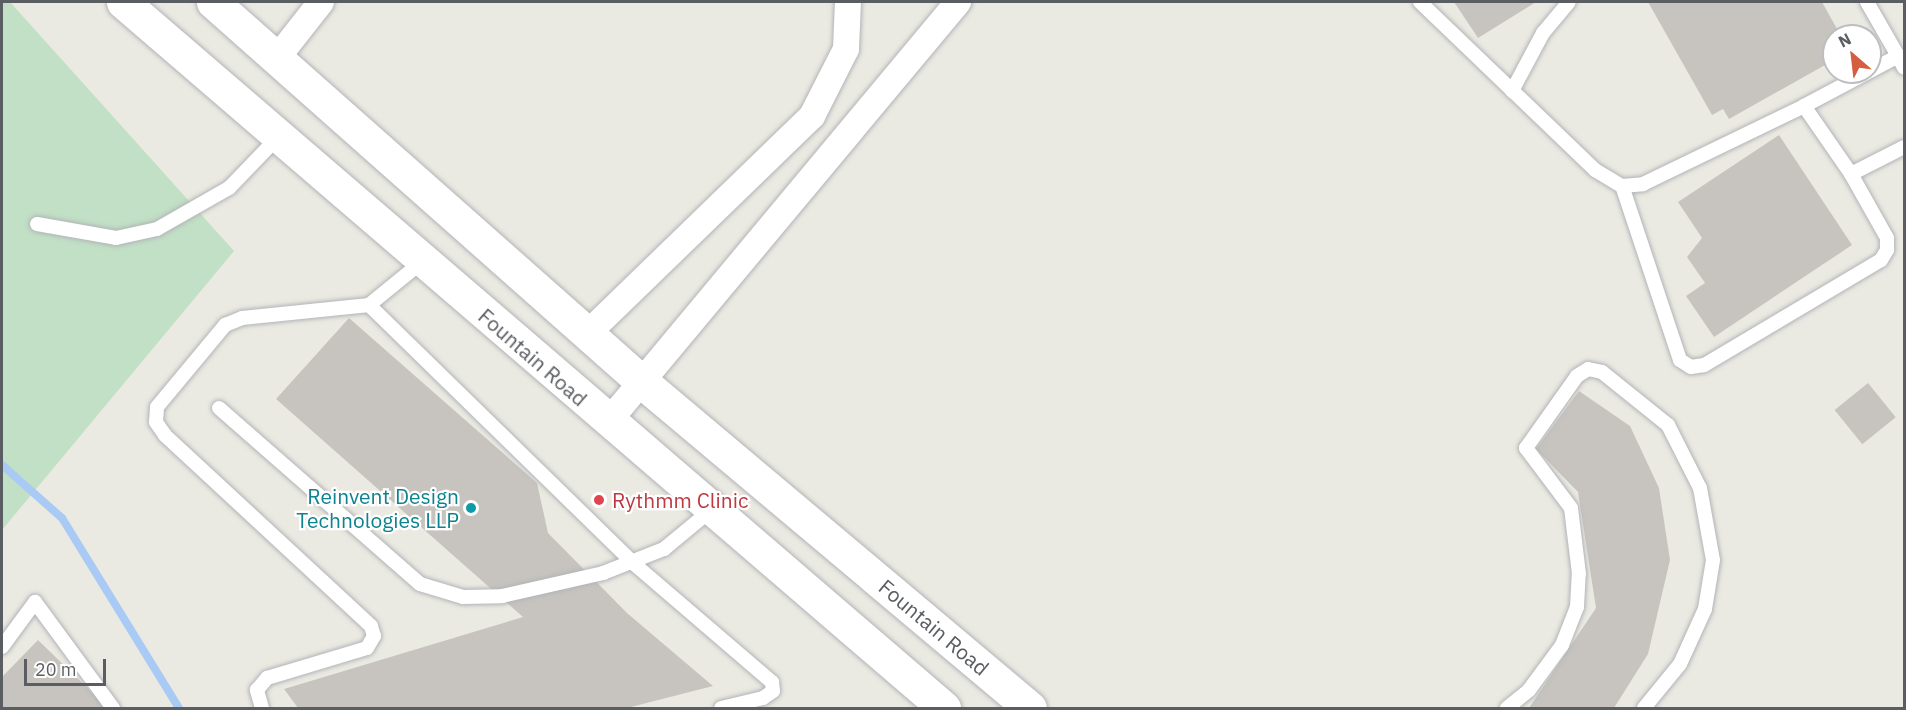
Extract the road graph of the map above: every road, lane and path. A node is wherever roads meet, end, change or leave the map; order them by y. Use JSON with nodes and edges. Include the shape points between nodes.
{"nodes":[{"id":1,"x":123,"y":2,"type":"edge"},
{"id":2,"x":213,"y":2,"type":"edge"},
{"id":3,"x":321,"y":2,"type":"edge"},
{"id":4,"x":848,"y":2,"type":"edge"},
{"id":5,"x":958,"y":2,"type":"edge"},
{"id":6,"x":1420,"y":2,"type":"edge"},
{"id":7,"x":1569,"y":2,"type":"edge"},
{"id":8,"x":1867,"y":2,"type":"edge"},
{"id":9,"x":277,"y":58,"type":"junction"},
{"id":10,"x":1901,"y":62,"type":"edge"},
{"id":11,"x":1882,"y":68,"type":"edge"},
{"id":12,"x":1846,"y":84,"type":"edge"},
{"id":13,"x":1512,"y":91,"type":"junction"},
{"id":14,"x":1804,"y":106,"type":"junction"},
{"id":15,"x":279,"y":136,"type":"junction"},
{"id":16,"x":1905,"y":147,"type":"edge"},
{"id":17,"x":1851,"y":174,"type":"junction"},
{"id":18,"x":1622,"y":186,"type":"junction"},
{"id":19,"x":37,"y":224,"type":"dead end"},
{"id":20,"x":423,"y":261,"type":"junction"},
{"id":21,"x":369,"y":305,"type":"junction"},
{"id":22,"x":588,"y":333,"type":"junction"},
{"id":23,"x":641,"y":381,"type":"junction"},
{"id":24,"x":219,"y":408,"type":"dead end"},
{"id":25,"x":608,"y":422,"type":"junction"},
{"id":26,"x":711,"y":510,"type":"junction"},
{"id":27,"x":633,"y":563,"type":"junction"},
{"id":28,"x":2,"y":647,"type":"edge"},
{"id":29,"x":113,"y":708,"type":"edge"},
{"id":30,"x":262,"y":708,"type":"edge"},
{"id":31,"x":721,"y":708,"type":"edge"},
{"id":32,"x":944,"y":708,"type":"edge"},
{"id":33,"x":1030,"y":708,"type":"edge"},
{"id":34,"x":1507,"y":708,"type":"edge"},
{"id":35,"x":1644,"y":708,"type":"edge"}],
"edges":[{"from":1,"to":15,"type":"street","name":"Fountain Road"},
{"from":2,"to":9,"type":"street","name":"Fountain Road"},
{"from":3,"to":9,"type":"street"},
{"from":4,"to":22,"type":"street","via":[[846,49],[812,116]]},
{"from":5,"to":23,"type":"street"},
{"from":6,"to":13,"type":"lane"},
{"from":7,"to":13,"type":"lane","via":[[1543,33]]},
{"from":8,"to":10,"type":"lane"},
{"from":9,"to":22,"type":"street","name":"Fountain Road"},
{"from":10,"to":11,"type":"lane"},
{"from":12,"to":14,"type":"lane"},
{"from":13,"to":18,"type":"lane","via":[[1595,170]]},
{"from":14,"to":17,"type":"lane"},
{"from":14,"to":18,"type":"lane","via":[[1643,184]]},
{"from":15,"to":19,"type":"lane","via":[[229,188],[157,229],[116,237]]},
{"from":15,"to":20,"type":"street","name":"Fountain Road"},
{"from":16,"to":17,"type":"lane"},
{"from":17,"to":18,"type":"lane","via":[[1887,238],[1881,260],[1704,365],[1691,367],[1680,360]]},
{"from":20,"to":21,"type":"lane"},
{"from":20,"to":25,"type":"street","name":"Fountain Road"},
{"from":21,"to":27,"type":"lane"},
{"from":21,"to":30,"type":"lane","via":[[225,325],[157,407],[156,422],[165,435],[371,627],[374,636],[367,648],[267,678],[257,690]]},
{"from":22,"to":23,"type":"street","name":"Fountain Road"},
{"from":23,"to":25,"type":"street"},
{"from":23,"to":33,"type":"street","name":"Fountain Road"},
{"from":24,"to":27,"type":"lane","via":[[420,584],[463,597],[502,596]]},
{"from":25,"to":26,"type":"street","name":"Fountain Road"},
{"from":26,"to":27,"type":"lane","via":[[664,549]]},
{"from":26,"to":32,"type":"street","name":"Fountain Road"},
{"from":27,"to":31,"type":"lane","via":[[772,682],[773,691],[763,698]]},
{"from":28,"to":29,"type":"lane","via":[[35,602]]},
{"from":34,"to":35,"type":"lane","via":[[1529,690],[1562,645],[1577,608],[1579,574],[1570,508],[1526,448],[1577,375],[1588,369],[1602,372],[1668,425],[1700,488],[1713,560],[1706,609],[1693,637],[1680,664]]}]}
